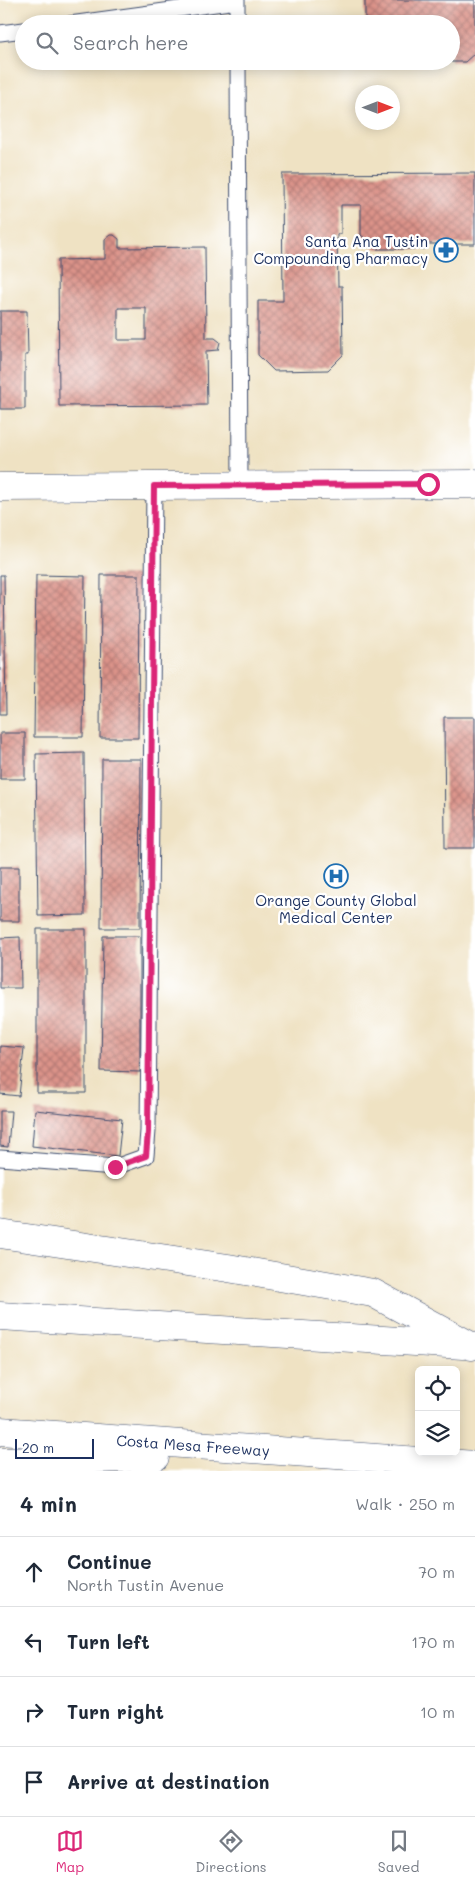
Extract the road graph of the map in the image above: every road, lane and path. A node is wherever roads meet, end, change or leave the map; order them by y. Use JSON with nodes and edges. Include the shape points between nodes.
{"nodes":[{"id":1,"x":237,"y":0,"type":"edge"},
{"id":2,"x":133,"y":15,"type":"edge"},
{"id":3,"x":237,"y":15,"type":"edge"},
{"id":4,"x":15,"y":31,"type":"edge"},
{"id":5,"x":0,"y":33,"type":"edge"},
{"id":6,"x":238,"y":70,"type":"edge"},
{"id":7,"x":475,"y":484,"type":"edge"},
{"id":8,"x":240,"y":485,"type":"junction"},
{"id":9,"x":154,"y":486,"type":"junction"},
{"id":10,"x":0,"y":487,"type":"edge"},
{"id":11,"x":0,"y":1158,"type":"edge"},
{"id":12,"x":0,"y":1234,"type":"edge"},
{"id":13,"x":0,"y":1316,"type":"edge"},
{"id":14,"x":473,"y":1346,"type":"edge"},
{"id":15,"x":0,"y":1430,"type":"edge"},
{"id":16,"x":294,"y":1452,"type":"junction"},
{"id":17,"x":0,"y":1462,"type":"edge"},
{"id":18,"x":475,"y":1465,"type":"edge"}],
"edges":[{"from":1,"to":2,"type":"lane"},
{"from":1,"to":3,"type":"lane"},
{"from":4,"to":5,"type":"lane"},
{"from":6,"to":8,"type":"lane"},
{"from":7,"to":8,"type":"main road"},
{"from":8,"to":9,"type":"main road"},
{"from":9,"to":10,"type":"main road"},
{"from":9,"to":11,"type":"lane","via":[[146,1156],[115,1167]]},
{"from":12,"to":14,"type":"main road","via":[[373,1293]]},
{"from":13,"to":14,"type":"main road"},
{"from":15,"to":16,"type":"main road","name":"Costa Mesa Freeway"},
{"from":16,"to":17,"type":"main road"},
{"from":16,"to":18,"type":"main road","name":"Costa Mesa Freeway"}]}
